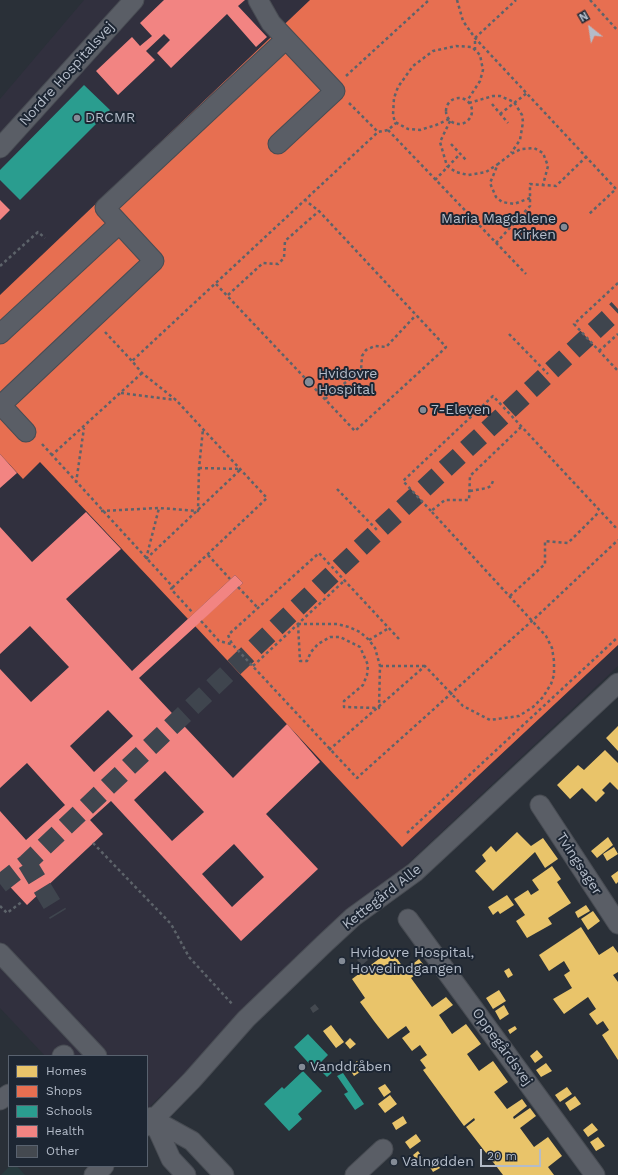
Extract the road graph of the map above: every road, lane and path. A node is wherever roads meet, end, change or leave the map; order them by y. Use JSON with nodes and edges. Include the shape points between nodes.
{"nodes":[{"id":1,"x":134,"y":0,"type":"edge"},
{"id":2,"x":258,"y":0,"type":"edge"},
{"id":3,"x":429,"y":0,"type":"edge"},
{"id":4,"x":457,"y":0,"type":"edge"},
{"id":5,"x":516,"y":0,"type":"edge"},
{"id":6,"x":590,"y":0,"type":"edge"},
{"id":7,"x":618,"y":23,"type":"edge"},
{"id":8,"x":614,"y":27,"type":"junction"},
{"id":9,"x":618,"y":31,"type":"edge"},
{"id":10,"x":475,"y":38,"type":"junction"},
{"id":11,"x":286,"y":40,"type":"junction"},
{"id":12,"x":475,"y":50,"type":"junction"},
{"id":13,"x":334,"y":90,"type":"junction"},
{"id":14,"x":527,"y":93,"type":"junction"},
{"id":15,"x":468,"y":102,"type":"junction"},
{"id":16,"x":514,"y":102,"type":"junction"},
{"id":17,"x":492,"y":104,"type":"dead end"},
{"id":18,"x":500,"y":114,"type":"junction"},
{"id":19,"x":449,"y":120,"type":"junction"},
{"id":20,"x":396,"y":123,"type":"junction"},
{"id":21,"x":508,"y":123,"type":"dead end"},
{"id":22,"x":388,"y":130,"type":"junction"},
{"id":23,"x":378,"y":132,"type":"junction"},
{"id":24,"x":278,"y":144,"type":"dead end"},
{"id":25,"x":452,"y":144,"type":"dead end"},
{"id":26,"x":0,"y":148,"type":"edge"},
{"id":27,"x":460,"y":154,"type":"junction"},
{"id":28,"x":511,"y":154,"type":"junction"},
{"id":29,"x":586,"y":157,"type":"junction"},
{"id":30,"x":467,"y":161,"type":"dead end"},
{"id":31,"x":498,"y":164,"type":"junction"},
{"id":32,"x":447,"y":166,"type":"junction"},
{"id":33,"x":435,"y":180,"type":"junction"},
{"id":34,"x":543,"y":185,"type":"junction"},
{"id":35,"x":530,"y":198,"type":"junction"},
{"id":36,"x":306,"y":201,"type":"junction"},
{"id":37,"x":318,"y":211,"type":"junction"},
{"id":38,"x":588,"y":215,"type":"dead end"},
{"id":39,"x":119,"y":224,"type":"junction"},
{"id":40,"x":45,"y":238,"type":"dead end"},
{"id":41,"x":496,"y":243,"type":"junction"},
{"id":42,"x":0,"y":266,"type":"edge"},
{"id":43,"x":526,"y":274,"type":"dead end"},
{"id":44,"x":618,"y":283,"type":"edge"},
{"id":45,"x":216,"y":284,"type":"junction"},
{"id":46,"x":228,"y":295,"type":"junction"},
{"id":47,"x":416,"y":315,"type":"junction"},
{"id":48,"x":93,"y":319,"type":"junction"},
{"id":49,"x":0,"y":334,"type":"edge"},
{"id":50,"x":509,"y":334,"type":"dead end"},
{"id":51,"x":618,"y":334,"type":"edge"},
{"id":52,"x":599,"y":351,"type":"junction"},
{"id":53,"x":132,"y":361,"type":"junction"},
{"id":54,"x":618,"y":371,"type":"edge"},
{"id":55,"x":142,"y":372,"type":"junction"},
{"id":56,"x":548,"y":374,"type":"dead end"},
{"id":57,"x":121,"y":393,"type":"junction"},
{"id":58,"x":325,"y":399,"type":"junction"},
{"id":59,"x":176,"y":400,"type":"junction"},
{"id":60,"x":0,"y":405,"type":"edge"},
{"id":61,"x":84,"y":427,"type":"junction"},
{"id":62,"x":521,"y":427,"type":"junction"},
{"id":63,"x":203,"y":428,"type":"junction"},
{"id":64,"x":26,"y":432,"type":"dead end"},
{"id":65,"x":199,"y":468,"type":"junction"},
{"id":66,"x":241,"y":469,"type":"junction"},
{"id":67,"x":493,"y":481,"type":"dead end"},
{"id":68,"x":76,"y":483,"type":"junction"},
{"id":69,"x":337,"y":489,"type":"dead end"},
{"id":70,"x":470,"y":491,"type":"junction"},
{"id":71,"x":159,"y":508,"type":"junction"},
{"id":72,"x":101,"y":510,"type":"junction"},
{"id":73,"x":198,"y":511,"type":"junction"},
{"id":74,"x":431,"y":511,"type":"junction"},
{"id":75,"x":599,"y":512,"type":"junction"},
{"id":76,"x":618,"y":530,"type":"edge"},
{"id":77,"x":378,"y":531,"type":"dead end"},
{"id":78,"x":618,"y":540,"type":"edge"},
{"id":79,"x":208,"y":554,"type":"junction"},
{"id":80,"x":146,"y":560,"type":"junction"},
{"id":81,"x":230,"y":579,"type":"dead end"},
{"id":82,"x":345,"y":580,"type":"junction"},
{"id":83,"x":238,"y":587,"type":"dead end"},
{"id":84,"x":173,"y":588,"type":"junction"},
{"id":85,"x":510,"y":596,"type":"junction"},
{"id":86,"x":258,"y":608,"type":"junction"},
{"id":87,"x":193,"y":613,"type":"dead end"},
{"id":88,"x":533,"y":620,"type":"junction"},
{"id":89,"x":201,"y":621,"type":"dead end"},
{"id":90,"x":298,"y":624,"type":"junction"},
{"id":91,"x":389,"y":628,"type":"junction"},
{"id":92,"x":618,"y":636,"type":"edge"},
{"id":93,"x":399,"y":639,"type":"dead end"},
{"id":94,"x":369,"y":640,"type":"junction"},
{"id":95,"x":232,"y":644,"type":"junction"},
{"id":96,"x":253,"y":666,"type":"junction"},
{"id":97,"x":380,"y":666,"type":"junction"},
{"id":98,"x":425,"y":666,"type":"junction"},
{"id":99,"x":618,"y":683,"type":"edge"},
{"id":100,"x":451,"y":693,"type":"junction"},
{"id":101,"x":379,"y":708,"type":"junction"},
{"id":102,"x":329,"y":750,"type":"junction"},
{"id":103,"x":540,"y":805,"type":"dead end"},
{"id":104,"x":407,"y":833,"type":"dead end"},
{"id":105,"x":93,"y":843,"type":"dead end"},
{"id":106,"x":22,"y":901,"type":"dead end"},
{"id":107,"x":0,"y":906,"type":"edge"},
{"id":108,"x":408,"y":919,"type":"dead end"},
{"id":109,"x":618,"y":924,"type":"edge"},
{"id":110,"x":0,"y":952,"type":"edge"},
{"id":111,"x":246,"y":1018,"type":"junction"},
{"id":112,"x":96,"y":1055,"type":"edge"},
{"id":113,"x":149,"y":1119,"type":"edge"},
{"id":114,"x":383,"y":1149,"type":"dead end"},
{"id":115,"x":103,"y":1167,"type":"edge"},
{"id":116,"x":94,"y":1175,"type":"edge"},
{"id":117,"x":186,"y":1175,"type":"edge"},
{"id":118,"x":224,"y":1175,"type":"edge"},
{"id":119,"x":355,"y":1175,"type":"edge"},
{"id":120,"x":595,"y":1175,"type":"edge"}],
"edges":[{"from":1,"to":26,"type":"street","name":"Nordre Hospitalsvej"},
{"from":2,"to":11,"type":"street","via":[[271,23]]},
{"from":3,"to":13,"type":"path"},
{"from":4,"to":10,"type":"path","via":[[463,21]]},
{"from":5,"to":10,"type":"path"},
{"from":6,"to":8,"type":"path"},
{"from":7,"to":8,"type":"path"},
{"from":8,"to":9,"type":"path"},
{"from":10,"to":12,"type":"path"},
{"from":10,"to":14,"type":"path"},
{"from":11,"to":13,"type":"street"},
{"from":11,"to":39,"type":"street","via":[[105,208]]},
{"from":12,"to":15,"type":"path","via":[[482,61],[483,70]]},
{"from":12,"to":20,"type":"path","via":[[467,46],[444,48],[433,51],[413,66],[398,87],[394,98],[393,115]]},
{"from":13,"to":23,"type":"path"},
{"from":13,"to":24,"type":"street"},
{"from":14,"to":16,"type":"path"},
{"from":14,"to":29,"type":"path"},
{"from":15,"to":16,"type":"path","via":[[500,96]]},
{"from":15,"to":19,"type":"path","via":[[458,98],[449,102],[446,112]]},
{"from":15,"to":19,"type":"path","via":[[472,112],[467,121],[456,124]]},
{"from":16,"to":18,"type":"path"},
{"from":16,"to":28,"type":"path","via":[[523,122],[520,140]]},
{"from":17,"to":18,"type":"path"},
{"from":18,"to":21,"type":"path"},
{"from":19,"to":20,"type":"path","via":[[420,130],[408,129]]},
{"from":19,"to":32,"type":"path","via":[[440,142]]},
{"from":20,"to":22,"type":"path"},
{"from":22,"to":23,"type":"path"},
{"from":22,"to":33,"type":"path"},
{"from":23,"to":36,"type":"path"},
{"from":25,"to":27,"type":"path"},
{"from":27,"to":30,"type":"path"},
{"from":27,"to":32,"type":"path"},
{"from":28,"to":31,"type":"path"},
{"from":28,"to":34,"type":"path","via":[[527,148],[534,148],[543,153],[548,166]]},
{"from":29,"to":34,"type":"path","via":[[556,186]]},
{"from":29,"to":38,"type":"path","via":[[616,189]]},
{"from":31,"to":32,"type":"path","via":[[486,172],[468,175]]},
{"from":31,"to":35,"type":"path","via":[[490,183],[496,197],[502,202],[514,204]]},
{"from":32,"to":33,"type":"path"},
{"from":33,"to":41,"type":"path"},
{"from":34,"to":35,"type":"path","via":[[530,184]]},
{"from":35,"to":41,"type":"path","via":[[530,206]]},
{"from":36,"to":37,"type":"path"},
{"from":36,"to":45,"type":"path"},
{"from":37,"to":46,"type":"path","via":[[285,241],[284,258],[278,264],[263,263]]},
{"from":37,"to":47,"type":"path"},
{"from":39,"to":48,"type":"street","via":[[154,262]]},
{"from":39,"to":49,"type":"street"},
{"from":40,"to":42,"type":"path","via":[[38,232]]},
{"from":41,"to":43,"type":"path"},
{"from":44,"to":52,"type":"path","via":[[574,324]]},
{"from":45,"to":46,"type":"path"},
{"from":45,"to":53,"type":"path"},
{"from":46,"to":58,"type":"path"},
{"from":47,"to":58,"type":"path","via":[[386,347],[375,346],[366,350],[362,356],[361,370]]},
{"from":47,"to":58,"type":"path","via":[[446,347],[440,353],[354,431]]},
{"from":48,"to":53,"type":"path"},
{"from":48,"to":60,"type":"street"},
{"from":50,"to":56,"type":"path"},
{"from":51,"to":52,"type":"path"},
{"from":52,"to":54,"type":"path"},
{"from":53,"to":55,"type":"path"},
{"from":55,"to":57,"type":"path"},
{"from":55,"to":59,"type":"path"},
{"from":57,"to":59,"type":"path"},
{"from":57,"to":61,"type":"path"},
{"from":59,"to":63,"type":"path"},
{"from":60,"to":64,"type":"street"},
{"from":61,"to":68,"type":"path"},
{"from":61,"to":68,"type":"path","via":[[52,455]]},
{"from":62,"to":70,"type":"path","via":[[470,476]]},
{"from":62,"to":74,"type":"path","via":[[492,396],[403,481]]},
{"from":62,"to":75,"type":"path"},
{"from":63,"to":65,"type":"path"},
{"from":63,"to":66,"type":"path"},
{"from":65,"to":66,"type":"path"},
{"from":65,"to":73,"type":"path"},
{"from":66,"to":73,"type":"path"},
{"from":66,"to":79,"type":"path","via":[[267,498]]},
{"from":67,"to":70,"type":"path","via":[[487,488]]},
{"from":68,"to":72,"type":"path"},
{"from":69,"to":77,"type":"path"},
{"from":70,"to":74,"type":"path","via":[[469,500],[445,500]]},
{"from":71,"to":72,"type":"path"},
{"from":71,"to":73,"type":"path"},
{"from":71,"to":80,"type":"path"},
{"from":72,"to":80,"type":"path"},
{"from":73,"to":80,"type":"path"},
{"from":74,"to":85,"type":"path"},
{"from":75,"to":76,"type":"path"},
{"from":75,"to":85,"type":"path","via":[[568,543],[545,541],[545,564]]},
{"from":78,"to":88,"type":"path"},
{"from":79,"to":81,"type":"path"},
{"from":79,"to":84,"type":"path"},
{"from":80,"to":84,"type":"path"},
{"from":82,"to":86,"type":"path","via":[[319,553]]},
{"from":82,"to":90,"type":"path"},
{"from":82,"to":91,"type":"path"},
{"from":83,"to":86,"type":"path"},
{"from":84,"to":87,"type":"path","via":[[171,589]]},
{"from":85,"to":88,"type":"path"},
{"from":86,"to":95,"type":"path","via":[[228,635]]},
{"from":88,"to":100,"type":"path"},
{"from":88,"to":100,"type":"path","via":[[552,648],[554,674],[543,697],[533,707],[519,716],[490,720],[463,706]]},
{"from":89,"to":95,"type":"path","via":[[219,641]]},
{"from":90,"to":94,"type":"path","via":[[337,624],[360,632]]},
{"from":90,"to":96,"type":"path"},
{"from":90,"to":101,"type":"path","via":[[300,660],[307,661],[318,644],[330,637],[340,637],[360,647],[368,665],[367,675],[363,685],[344,701],[344,707]]},
{"from":91,"to":93,"type":"path"},
{"from":91,"to":94,"type":"path"},
{"from":92,"to":104,"type":"path"},
{"from":94,"to":97,"type":"path"},
{"from":95,"to":96,"type":"path"},
{"from":96,"to":102,"type":"path"},
{"from":97,"to":98,"type":"path"},
{"from":97,"to":101,"type":"path"},
{"from":98,"to":100,"type":"path"},
{"from":98,"to":101,"type":"path"},
{"from":99,"to":111,"type":"street","name":"Kettegård Alle","via":[[416,872],[353,917]]},
{"from":100,"to":102,"type":"path","via":[[357,778]]},
{"from":101,"to":102,"type":"path"},
{"from":103,"to":109,"type":"street","name":"Tvingsager"},
{"from":105,"to":111,"type":"path","via":[[171,924],[189,957]]},
{"from":106,"to":107,"type":"path","via":[[7,913]]},
{"from":108,"to":120,"type":"street","name":"Oppegårdsvej"},
{"from":110,"to":112,"type":"street"},
{"from":111,"to":113,"type":"street","name":"Kettegård Alle"},
{"from":113,"to":117,"type":"street","via":[[171,1159]]},
{"from":113,"to":118,"type":"street","via":[[192,1141]]},
{"from":114,"to":119,"type":"street"},
{"from":115,"to":116,"type":"street"}]}
